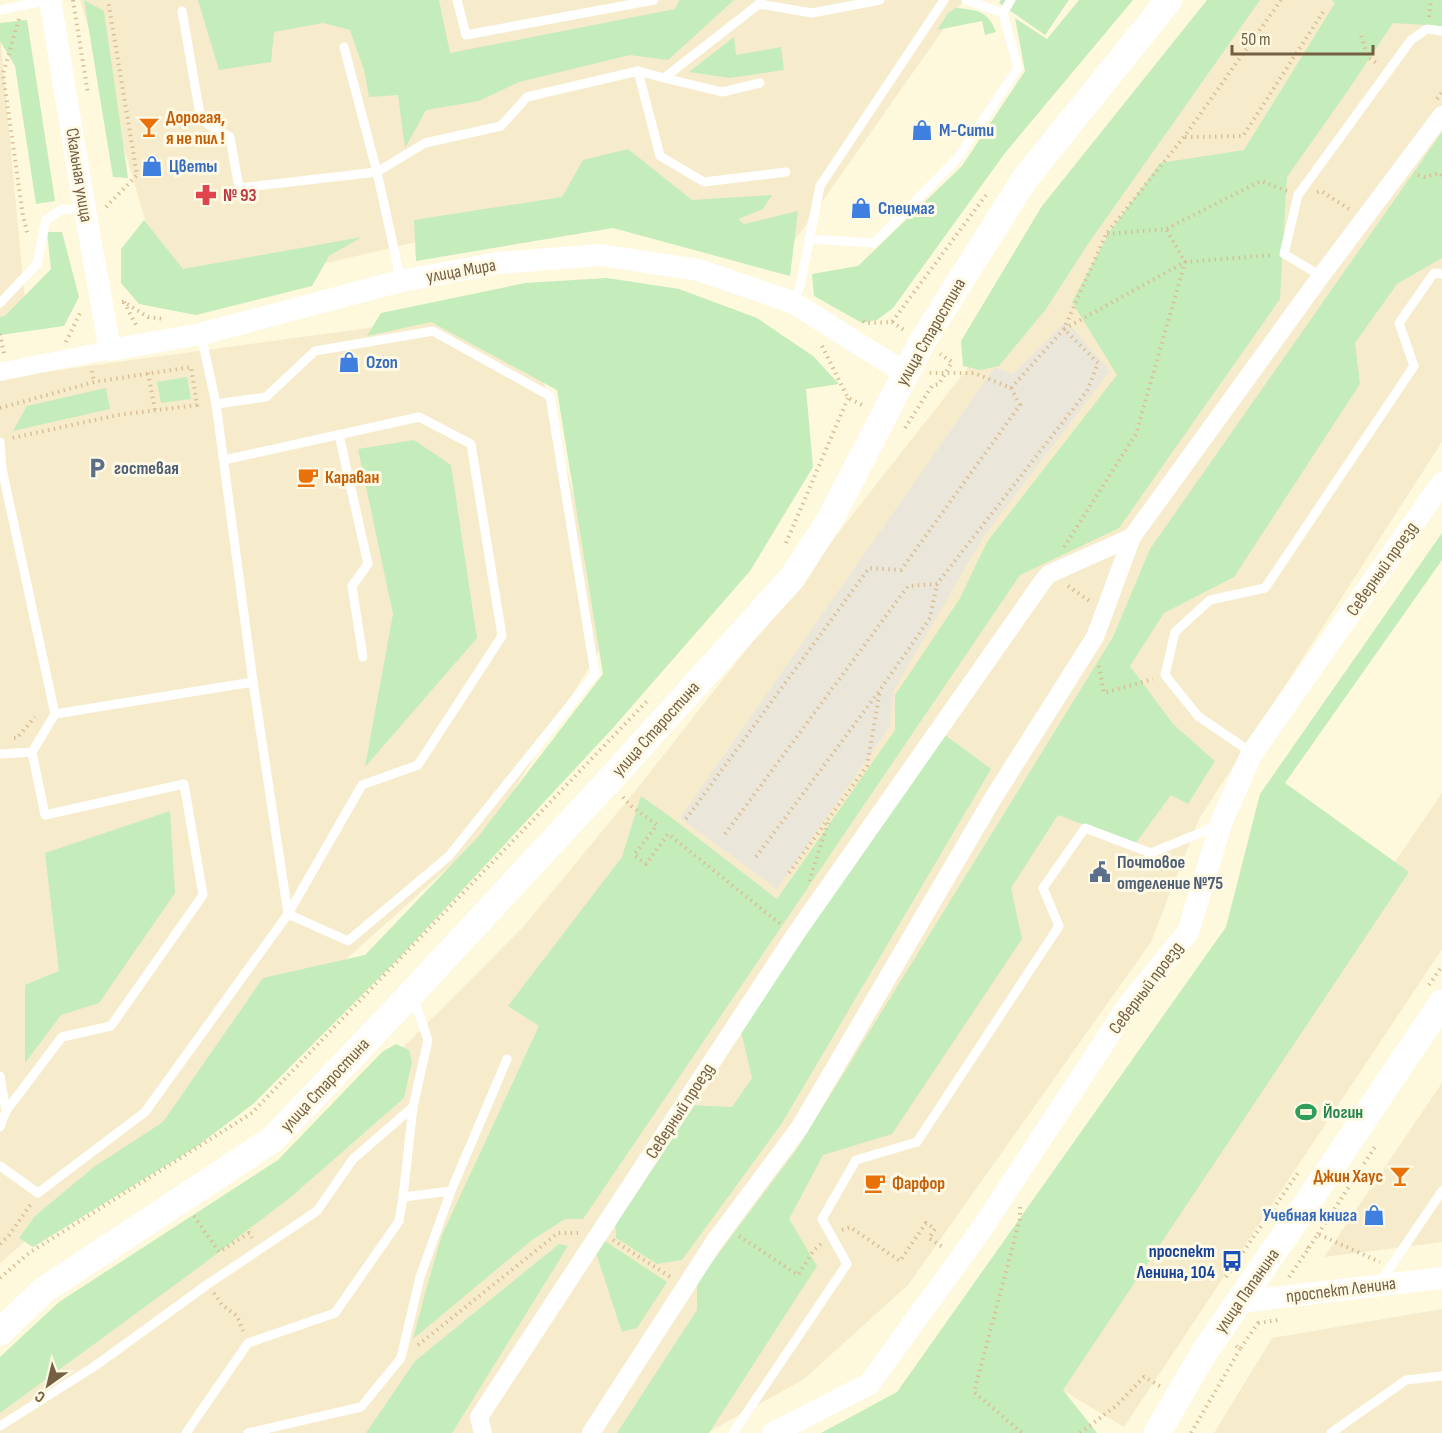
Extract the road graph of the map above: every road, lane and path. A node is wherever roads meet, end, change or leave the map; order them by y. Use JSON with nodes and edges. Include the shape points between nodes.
{"nodes":[{"id":1,"x":50,"y":0,"type":"edge"},
{"id":2,"x":108,"y":0,"type":"edge"},
{"id":3,"x":457,"y":0,"type":"edge"},
{"id":4,"x":654,"y":0,"type":"edge"},
{"id":5,"x":880,"y":0,"type":"edge"},
{"id":6,"x":944,"y":0,"type":"edge"},
{"id":7,"x":966,"y":0,"type":"edge"},
{"id":8,"x":1011,"y":0,"type":"edge"},
{"id":9,"x":1169,"y":0,"type":"edge"},
{"id":10,"x":1281,"y":0,"type":"edge"},
{"id":11,"x":760,"y":2,"type":"edge"},
{"id":12,"x":21,"y":6,"type":"junction"},
{"id":13,"x":1325,"y":9,"type":"dead end"},
{"id":14,"x":0,"y":10,"type":"edge"},
{"id":15,"x":182,"y":11,"type":"dead end"},
{"id":16,"x":1003,"y":13,"type":"junction"},
{"id":17,"x":1442,"y":31,"type":"edge"},
{"id":18,"x":1361,"y":36,"type":"dead end"},
{"id":19,"x":344,"y":47,"type":"dead end"},
{"id":20,"x":1375,"y":62,"type":"dead end"},
{"id":21,"x":638,"y":71,"type":"junction"},
{"id":22,"x":664,"y":78,"type":"junction"},
{"id":23,"x":760,"y":83,"type":"dead end"},
{"id":24,"x":1442,"y":115,"type":"edge"},
{"id":25,"x":1184,"y":137,"type":"junction"},
{"id":26,"x":377,"y":172,"type":"junction"},
{"id":27,"x":786,"y":172,"type":"dead end"},
{"id":28,"x":1417,"y":174,"type":"dead end"},
{"id":29,"x":1442,"y":176,"type":"edge"},
{"id":30,"x":987,"y":193,"type":"dead end"},
{"id":31,"x":1298,"y":195,"type":"junction"},
{"id":32,"x":96,"y":208,"type":"junction"},
{"id":33,"x":1166,"y":230,"type":"junction"},
{"id":34,"x":1106,"y":234,"type":"junction"},
{"id":35,"x":809,"y":239,"type":"junction"},
{"id":36,"x":30,"y":242,"type":"dead end"},
{"id":37,"x":1284,"y":254,"type":"junction"},
{"id":38,"x":1185,"y":262,"type":"junction"},
{"id":39,"x":1442,"y":274,"type":"edge"},
{"id":40,"x":1321,"y":276,"type":"junction"},
{"id":41,"x":401,"y":281,"type":"junction"},
{"id":42,"x":124,"y":302,"type":"dead end"},
{"id":43,"x":792,"y":302,"type":"junction"},
{"id":44,"x":0,"y":303,"type":"edge"},
{"id":45,"x":83,"y":307,"type":"dead end"},
{"id":46,"x":859,"y":319,"type":"dead end"},
{"id":47,"x":168,"y":320,"type":"dead end"},
{"id":48,"x":1064,"y":329,"type":"junction"},
{"id":49,"x":0,"y":334,"type":"edge"},
{"id":50,"x":202,"y":339,"type":"junction"},
{"id":51,"x":2,"y":340,"type":"dead end"},
{"id":52,"x":822,"y":346,"type":"dead end"},
{"id":53,"x":63,"y":349,"type":"dead end"},
{"id":54,"x":110,"y":350,"type":"junction"},
{"id":55,"x":191,"y":367,"type":"junction"},
{"id":56,"x":0,"y":372,"type":"edge"},
{"id":57,"x":148,"y":373,"type":"junction"},
{"id":58,"x":905,"y":373,"type":"junction"},
{"id":59,"x":1011,"y":388,"type":"junction"},
{"id":60,"x":216,"y":404,"type":"junction"},
{"id":61,"x":0,"y":408,"type":"edge"},
{"id":62,"x":155,"y":410,"type":"junction"},
{"id":63,"x":339,"y":435,"type":"junction"},
{"id":64,"x":11,"y":438,"type":"dead end"},
{"id":65,"x":0,"y":442,"type":"edge"},
{"id":66,"x":224,"y":460,"type":"junction"},
{"id":67,"x":1,"y":469,"type":"edge"},
{"id":68,"x":1442,"y":483,"type":"edge"},
{"id":69,"x":1132,"y":537,"type":"junction"},
{"id":70,"x":785,"y":545,"type":"dead end"},
{"id":71,"x":1061,"y":552,"type":"dead end"},
{"id":72,"x":937,"y":584,"type":"junction"},
{"id":73,"x":1071,"y":588,"type":"dead end"},
{"id":74,"x":1087,"y":598,"type":"dead end"},
{"id":75,"x":1095,"y":637,"type":"junction"},
{"id":76,"x":363,"y":657,"type":"dead end"},
{"id":77,"x":1165,"y":675,"type":"junction"},
{"id":78,"x":253,"y":682,"type":"junction"},
{"id":79,"x":880,"y":690,"type":"junction"},
{"id":80,"x":654,"y":694,"type":"dead end"},
{"id":81,"x":40,"y":712,"type":"dead end"},
{"id":82,"x":55,"y":714,"type":"junction"},
{"id":83,"x":9,"y":738,"type":"dead end"},
{"id":84,"x":32,"y":752,"type":"junction"},
{"id":85,"x":1252,"y":753,"type":"junction"},
{"id":86,"x":0,"y":754,"type":"edge"},
{"id":87,"x":631,"y":806,"type":"dead end"},
{"id":88,"x":831,"y":816,"type":"junction"},
{"id":89,"x":686,"y":819,"type":"dead end"},
{"id":90,"x":1222,"y":821,"type":"junction"},
{"id":91,"x":725,"y":834,"type":"dead end"},
{"id":92,"x":756,"y":857,"type":"dead end"},
{"id":93,"x":789,"y":873,"type":"dead end"},
{"id":94,"x":820,"y":900,"type":"junction"},
{"id":95,"x":288,"y":914,"type":"junction"},
{"id":96,"x":776,"y":921,"type":"dead end"},
{"id":97,"x":411,"y":994,"type":"junction"},
{"id":98,"x":1442,"y":1003,"type":"edge"},
{"id":99,"x":507,"y":1059,"type":"dead end"},
{"id":100,"x":0,"y":1076,"type":"edge"},
{"id":101,"x":413,"y":1107,"type":"junction"},
{"id":102,"x":6,"y":1111,"type":"junction"},
{"id":103,"x":0,"y":1127,"type":"edge"},
{"id":104,"x":0,"y":1166,"type":"edge"},
{"id":105,"x":451,"y":1191,"type":"junction"},
{"id":106,"x":1442,"y":1191,"type":"edge"},
{"id":107,"x":38,"y":1193,"type":"junction"},
{"id":108,"x":403,"y":1197,"type":"junction"},
{"id":109,"x":1020,"y":1219,"type":"dead end"},
{"id":110,"x":726,"y":1227,"type":"junction"},
{"id":111,"x":205,"y":1232,"type":"dead end"},
{"id":112,"x":601,"y":1232,"type":"junction"},
{"id":113,"x":831,"y":1235,"type":"junction"},
{"id":114,"x":0,"y":1244,"type":"edge"},
{"id":115,"x":1309,"y":1248,"type":"dead end"},
{"id":116,"x":260,"y":1250,"type":"junction"},
{"id":117,"x":814,"y":1250,"type":"dead end"},
{"id":118,"x":947,"y":1250,"type":"dead end"},
{"id":119,"x":1385,"y":1277,"type":"junction"},
{"id":120,"x":0,"y":1278,"type":"edge"},
{"id":121,"x":1442,"y":1278,"type":"edge"},
{"id":122,"x":208,"y":1284,"type":"junction"},
{"id":123,"x":686,"y":1287,"type":"junction"},
{"id":124,"x":1239,"y":1302,"type":"junction"},
{"id":125,"x":0,"y":1332,"type":"edge"},
{"id":126,"x":248,"y":1343,"type":"junction"},
{"id":127,"x":1240,"y":1349,"type":"dead end"},
{"id":128,"x":401,"y":1358,"type":"junction"},
{"id":129,"x":1442,"y":1376,"type":"edge"},
{"id":130,"x":1161,"y":1386,"type":"dead end"},
{"id":131,"x":0,"y":1426,"type":"edge"},
{"id":132,"x":186,"y":1433,"type":"edge"},
{"id":133,"x":248,"y":1433,"type":"edge"},
{"id":134,"x":483,"y":1433,"type":"edge"},
{"id":135,"x":591,"y":1433,"type":"edge"},
{"id":136,"x":733,"y":1433,"type":"edge"},
{"id":137,"x":773,"y":1433,"type":"edge"},
{"id":138,"x":1022,"y":1433,"type":"edge"},
{"id":139,"x":1080,"y":1433,"type":"edge"},
{"id":140,"x":1157,"y":1433,"type":"edge"},
{"id":141,"x":1191,"y":1433,"type":"edge"},
{"id":142,"x":1331,"y":1433,"type":"edge"}],
"edges":[{"from":1,"to":12,"type":"lane"},
{"from":1,"to":32,"type":"street","name":"Скальная улица"},
{"from":2,"to":32,"type":"path","via":[[137,175]]},
{"from":3,"to":4,"type":"lane","via":[[466,35]]},
{"from":5,"to":11,"type":"lane","via":[[813,13]]},
{"from":6,"to":35,"type":"lane","via":[[819,186]]},
{"from":7,"to":16,"type":"lane"},
{"from":8,"to":16,"type":"lane"},
{"from":9,"to":58,"type":"main road","name":"улица Старостина","via":[[1023,180]]},
{"from":10,"to":25,"type":"path"},
{"from":11,"to":22,"type":"lane"},
{"from":12,"to":14,"type":"lane"},
{"from":12,"to":36,"type":"path","via":[[3,74]]},
{"from":13,"to":25,"type":"path","via":[[1243,136]]},
{"from":15,"to":26,"type":"lane","via":[[201,120],[230,137],[239,188]]},
{"from":16,"to":35,"type":"lane","via":[[1018,68],[957,159],[874,243]]},
{"from":17,"to":31,"type":"lane","via":[[1427,29],[1411,40]]},
{"from":18,"to":20,"type":"path","via":[[1368,57]]},
{"from":19,"to":26,"type":"lane"},
{"from":21,"to":22,"type":"lane"},
{"from":21,"to":26,"type":"lane","via":[[526,97],[501,126],[425,143]]},
{"from":21,"to":27,"type":"lane","via":[[660,156],[704,182]]},
{"from":22,"to":23,"type":"lane","via":[[722,92]]},
{"from":24,"to":40,"type":"street"},
{"from":25,"to":34,"type":"path"},
{"from":26,"to":41,"type":"lane"},
{"from":28,"to":29,"type":"path"},
{"from":30,"to":46,"type":"path","via":[[892,322],[866,323]]},
{"from":31,"to":33,"type":"path","via":[[1261,181]]},
{"from":31,"to":37,"type":"lane"},
{"from":32,"to":44,"type":"lane","via":[[62,209],[46,220],[37,264]]},
{"from":32,"to":54,"type":"street","name":"Скальная улица"},
{"from":33,"to":34,"type":"path"},
{"from":33,"to":38,"type":"path"},
{"from":34,"to":48,"type":"path"},
{"from":35,"to":43,"type":"lane","via":[[800,286]]},
{"from":37,"to":38,"type":"path"},
{"from":37,"to":40,"type":"lane"},
{"from":38,"to":48,"type":"path"},
{"from":38,"to":71,"type":"path","via":[[1136,434]]},
{"from":39,"to":77,"type":"lane","via":[[1434,273],[1399,323],[1414,366],[1264,588],[1210,600],[1175,632]]},
{"from":40,"to":69,"type":"street"},
{"from":41,"to":43,"type":"street","name":"улица Мира","via":[[499,263],[600,255],[698,270]]},
{"from":41,"to":50,"type":"street","name":"улица Мира"},
{"from":42,"to":47,"type":"path","via":[[148,317]]},
{"from":43,"to":58,"type":"street","name":"улица Мира"},
{"from":45,"to":53,"type":"path"},
{"from":48,"to":59,"type":"path"},
{"from":48,"to":72,"type":"path","via":[[1098,363],[1087,391]]},
{"from":49,"to":51,"type":"path"},
{"from":50,"to":54,"type":"street","name":"улица Мира"},
{"from":50,"to":55,"type":"path"},
{"from":50,"to":60,"type":"lane"},
{"from":52,"to":70,"type":"path","via":[[848,398]]},
{"from":54,"to":56,"type":"street","name":"улица Мира"},
{"from":55,"to":57,"type":"path"},
{"from":55,"to":62,"type":"path","via":[[196,405]]},
{"from":57,"to":61,"type":"path","via":[[94,382]]},
{"from":57,"to":62,"type":"path"},
{"from":58,"to":59,"type":"path","via":[[974,373]]},
{"from":58,"to":97,"type":"main road","name":"улица Старостина","via":[[832,516],[792,578]]},
{"from":59,"to":89,"type":"path","via":[[1020,405],[901,570],[869,568]]},
{"from":60,"to":66,"type":"lane"},
{"from":60,"to":95,"type":"lane","via":[[266,397],[315,351],[433,331],[550,396],[595,674],[448,856],[348,941]]},
{"from":62,"to":64,"type":"path"},
{"from":63,"to":66,"type":"lane"},
{"from":63,"to":76,"type":"lane","via":[[368,564],[352,586]]},
{"from":63,"to":95,"type":"lane","via":[[419,417],[471,444],[502,636],[418,765],[362,785]]},
{"from":65,"to":67,"type":"lane"},
{"from":66,"to":78,"type":"lane"},
{"from":67,"to":82,"type":"lane"},
{"from":68,"to":85,"type":"street","name":"Северный проезд"},
{"from":69,"to":75,"type":"street"},
{"from":69,"to":94,"type":"street","name":"Северный проезд","via":[[1049,574]]},
{"from":72,"to":79,"type":"path","via":[[930,618]]},
{"from":72,"to":91,"type":"path","via":[[908,586]]},
{"from":73,"to":74,"type":"path"},
{"from":75,"to":77,"type":"path","via":[[1104,693]]},
{"from":75,"to":110,"type":"street","via":[[992,800],[800,1127]]},
{"from":77,"to":85,"type":"lane","via":[[1198,716]]},
{"from":78,"to":82,"type":"lane"},
{"from":78,"to":95,"type":"lane"},
{"from":79,"to":88,"type":"path","via":[[867,766]]},
{"from":79,"to":92,"type":"path"},
{"from":80,"to":120,"type":"path","via":[[252,1113],[29,1253]]},
{"from":81,"to":83,"type":"path","via":[[17,738]]},
{"from":82,"to":84,"type":"lane"},
{"from":84,"to":86,"type":"lane"},
{"from":84,"to":102,"type":"lane","via":[[45,815],[184,784],[203,895],[111,1026],[62,1037]]},
{"from":85,"to":90,"type":"street","name":"Северный проезд"},
{"from":87,"to":96,"type":"path","via":[[657,825],[634,855],[646,864],[668,834]]},
{"from":88,"to":93,"type":"path"},
{"from":88,"to":94,"type":"path","via":[[807,888]]},
{"from":90,"to":113,"type":"lane","via":[[1151,853],[1085,828],[1043,888],[1059,926],[917,1142],[856,1160],[822,1219]]},
{"from":90,"to":137,"type":"street","name":"Северный проезд","via":[[1188,932],[1128,1006],[998,1205],[869,1384]]},
{"from":94,"to":112,"type":"street","name":"Северный проезд"},
{"from":95,"to":107,"type":"lane","via":[[145,1112]]},
{"from":97,"to":101,"type":"lane","via":[[428,1040]]},
{"from":97,"to":125,"type":"main road","name":"улица Старостина","via":[[273,1139],[44,1290]]},
{"from":98,"to":124,"type":"main road","name":"улица Папанина"},
{"from":99,"to":105,"type":"lane"},
{"from":100,"to":102,"type":"lane"},
{"from":101,"to":108,"type":"lane"},
{"from":101,"to":116,"type":"lane","via":[[353,1159],[317,1211]]},
{"from":102,"to":103,"type":"lane"},
{"from":104,"to":107,"type":"lane"},
{"from":105,"to":108,"type":"lane"},
{"from":105,"to":128,"type":"lane","via":[[420,1277]]},
{"from":106,"to":119,"type":"lane"},
{"from":107,"to":114,"type":"path"},
{"from":108,"to":126,"type":"lane","via":[[399,1221],[335,1313]]},
{"from":109,"to":138,"type":"path","via":[[974,1392]]},
{"from":110,"to":117,"type":"path","via":[[798,1275]]},
{"from":110,"to":123,"type":"street"},
{"from":111,"to":116,"type":"path","via":[[219,1252],[249,1233]]},
{"from":112,"to":123,"type":"path"},
{"from":112,"to":128,"type":"path","via":[[558,1233]]},
{"from":112,"to":134,"type":"street","name":"Северный проезд","via":[[479,1417]]},
{"from":113,"to":118,"type":"path","via":[[850,1227],[900,1261],[926,1223],[935,1229],[929,1238]]},
{"from":113,"to":136,"type":"lane","via":[[847,1264]]},
{"from":115,"to":119,"type":"path","via":[[1318,1234]]},
{"from":116,"to":122,"type":"lane"},
{"from":119,"to":121,"type":"street","name":"проспект Ленина"},
{"from":119,"to":124,"type":"street","name":"проспект Ленина"},
{"from":122,"to":126,"type":"path","via":[[222,1305],[237,1316]]},
{"from":122,"to":131,"type":"lane","via":[[95,1366]]},
{"from":123,"to":135,"type":"street"},
{"from":124,"to":140,"type":"main road","name":"улица Папанина"},
{"from":126,"to":132,"type":"lane"},
{"from":127,"to":141,"type":"path"},
{"from":128,"to":133,"type":"lane","via":[[361,1407]]},
{"from":129,"to":142,"type":"lane","via":[[1406,1380]]},
{"from":130,"to":139,"type":"path","via":[[1144,1377],[1116,1406]]}]}
